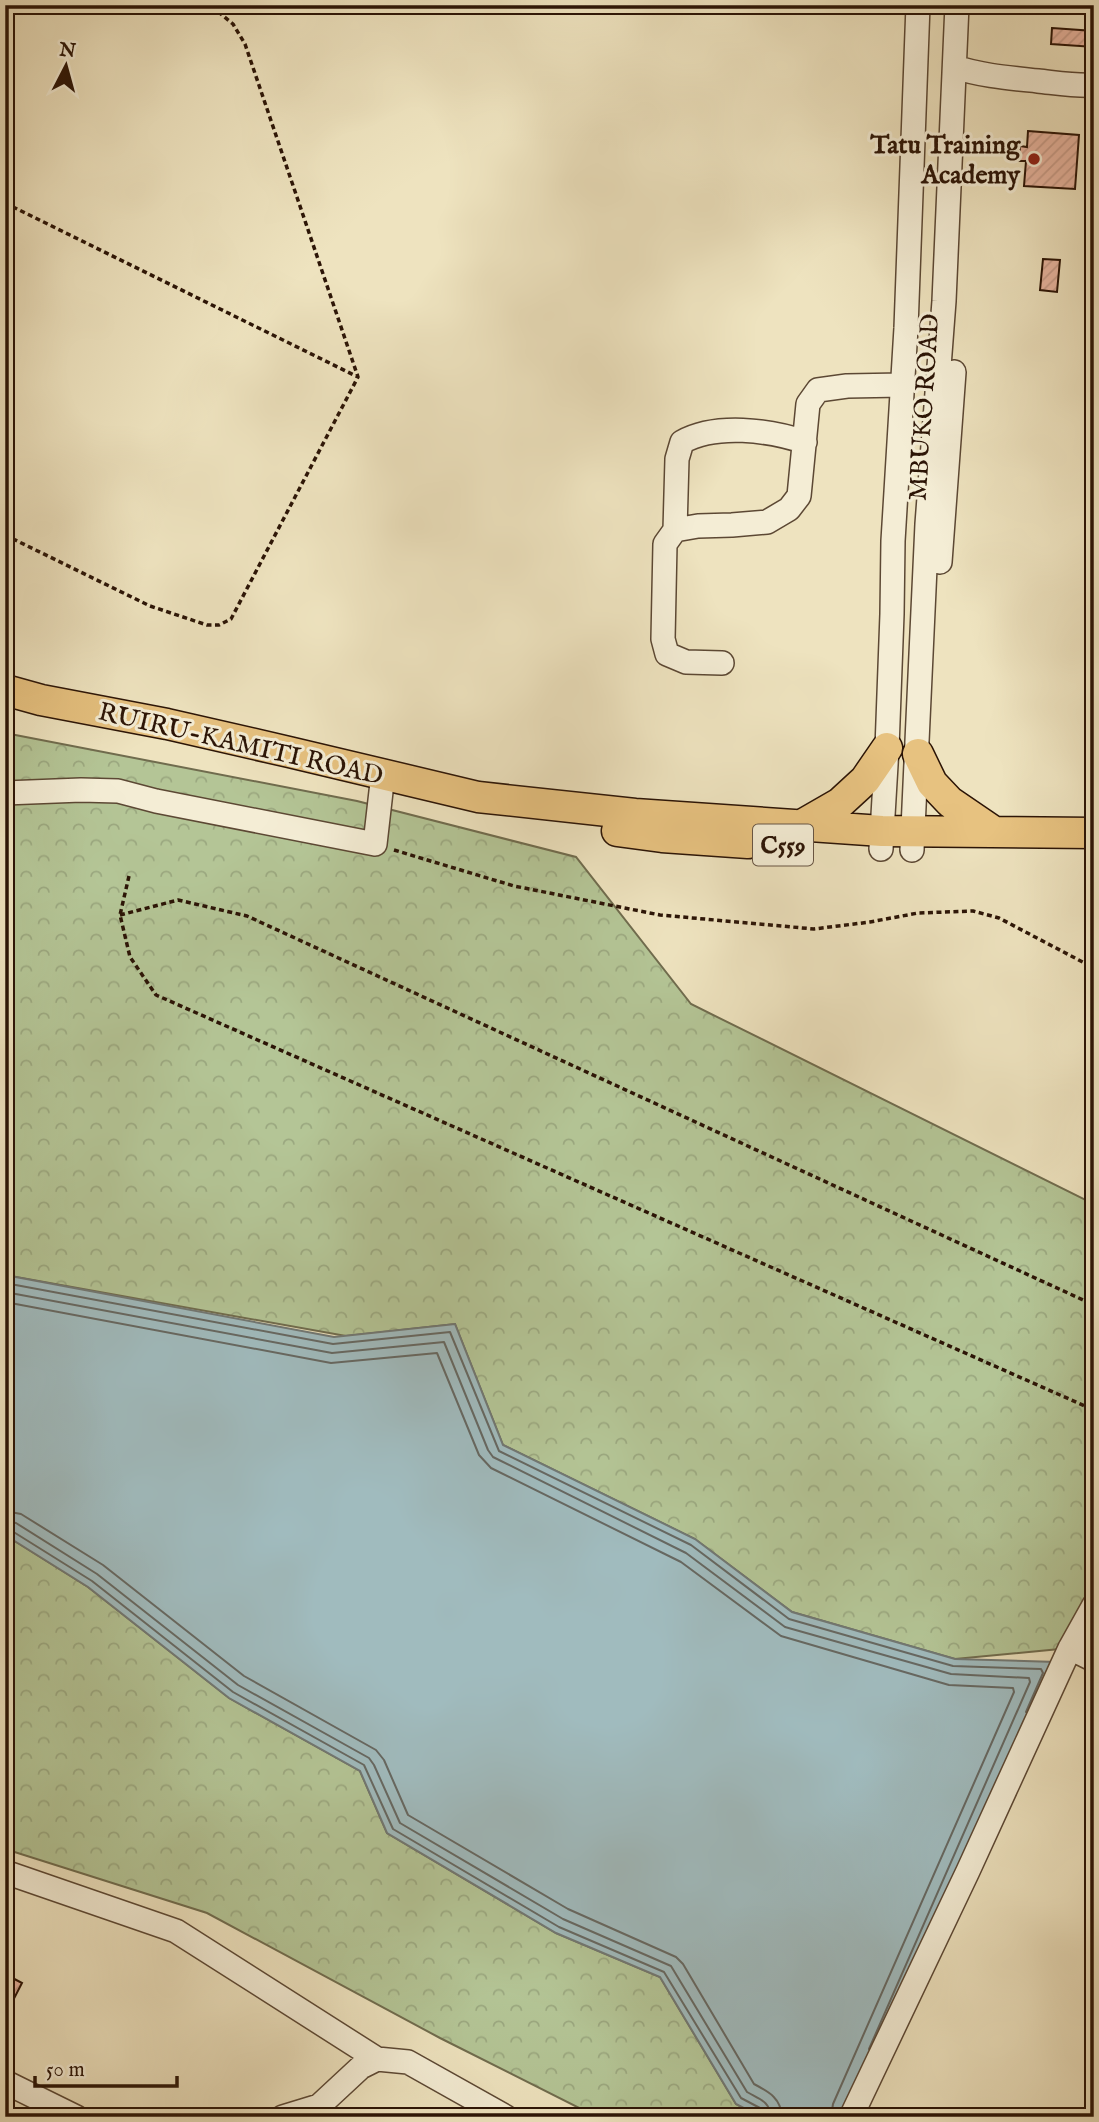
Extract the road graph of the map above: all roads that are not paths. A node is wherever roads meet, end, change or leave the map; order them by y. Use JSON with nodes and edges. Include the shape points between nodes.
{"nodes":[{"id":1,"x":918,"y":5,"type":"edge"},
{"id":2,"x":957,"y":5,"type":"edge"},
{"id":3,"x":962,"y":70,"type":"junction"},
{"id":4,"x":1094,"y":85,"type":"edge"},
{"id":5,"x":902,"y":385,"type":"junction"},
{"id":6,"x":805,"y":442,"type":"junction"},
{"id":7,"x":675,"y":530,"type":"junction"},
{"id":8,"x":722,"y":663,"type":"dead end"},
{"id":9,"x":5,"y":690,"type":"edge"},
{"id":10,"x":888,"y":719,"type":"junction"},
{"id":11,"x":919,"y":739,"type":"junction"},
{"id":12,"x":887,"y":748,"type":"junction"},
{"id":13,"x":383,"y":774,"type":"junction"},
{"id":14,"x":5,"y":793,"type":"edge"},
{"id":15,"x":478,"y":797,"type":"junction"},
{"id":16,"x":800,"y":826,"type":"junction"},
{"id":17,"x":994,"y":832,"type":"junction"},
{"id":18,"x":1094,"y":833,"type":"edge"},
{"id":19,"x":881,"y":840,"type":"junction"},
{"id":20,"x":913,"y":841,"type":"junction"},
{"id":21,"x":1094,"y":847,"type":"edge"},
{"id":22,"x":1094,"y":1605,"type":"edge"},
{"id":23,"x":1070,"y":1648,"type":"junction"},
{"id":24,"x":1094,"y":1660,"type":"edge"},
{"id":25,"x":5,"y":1872,"type":"edge"},
{"id":26,"x":377,"y":2059,"type":"junction"},
{"id":27,"x":5,"y":2082,"type":"edge"},
{"id":28,"x":76,"y":2117,"type":"edge"},
{"id":29,"x":283,"y":2117,"type":"edge"},
{"id":30,"x":506,"y":2117,"type":"edge"},
{"id":31,"x":851,"y":2117,"type":"edge"}],
"edges":[{"from":1,"to":5,"type":"street"},
{"from":2,"to":3,"type":"street"},
{"from":3,"to":4,"type":"street"},
{"from":3,"to":11,"type":"street","via":[[926,536]]},
{"from":5,"to":6,"type":"street","via":[[818,390],[808,404]]},
{"from":5,"to":10,"type":"street"},
{"from":6,"to":7,"type":"street","via":[[799,496],[789,509],[767,522]]},
{"from":6,"to":7,"type":"street","via":[[783,435],[717,431],[695,434],[682,442],[677,459]]},
{"from":7,"to":8,"type":"street","via":[[666,544],[663,639],[667,654],[686,662]]},
{"from":9,"to":13,"type":"main road","name":"RUIRU-KAMITI ROAD","number":"C559"},
{"from":10,"to":11,"type":"street"},
{"from":10,"to":12,"type":"street"},
{"from":11,"to":17,"type":"main road","via":[[932,783],[950,802]]},
{"from":11,"to":20,"type":"street"},
{"from":12,"to":16,"type":"main road","via":[[840,803]]},
{"from":12,"to":19,"type":"street"},
{"from":13,"to":14,"type":"street","via":[[375,845],[118,791]]},
{"from":13,"to":15,"type":"main road","name":"RUIRU-KAMITI ROAD","number":"C559"},
{"from":15,"to":16,"type":"main road","name":"RUIRU-KAMITI ROAD","number":"C559"},
{"from":15,"to":19,"type":"main road","name":"RUIRU-KAMITI ROAD","number":"C559","via":[[544,820],[636,834],[777,845]]},
{"from":16,"to":19,"type":"main road","name":"RUIRU-KAMITI ROAD","number":"C559"},
{"from":17,"to":18,"type":"main road","name":"RUIRU-KAMITI ROAD","number":"C559"},
{"from":17,"to":20,"type":"main road","name":"RUIRU-KAMITI ROAD","number":"C559"},
{"from":19,"to":20,"type":"main road","name":"RUIRU-KAMITI ROAD","number":"C559"},
{"from":20,"to":21,"type":"main road","name":"RUIRU-KAMITI ROAD","number":"C559","via":[[1016,850]]},
{"from":22,"to":23,"type":"street"},
{"from":23,"to":24,"type":"street"},
{"from":23,"to":31,"type":"street"},
{"from":25,"to":26,"type":"street","via":[[176,1931]]},
{"from":26,"to":29,"type":"street","via":[[361,2067],[319,2106]]},
{"from":26,"to":30,"type":"street","via":[[408,2062]]},
{"from":27,"to":28,"type":"street"}]}
